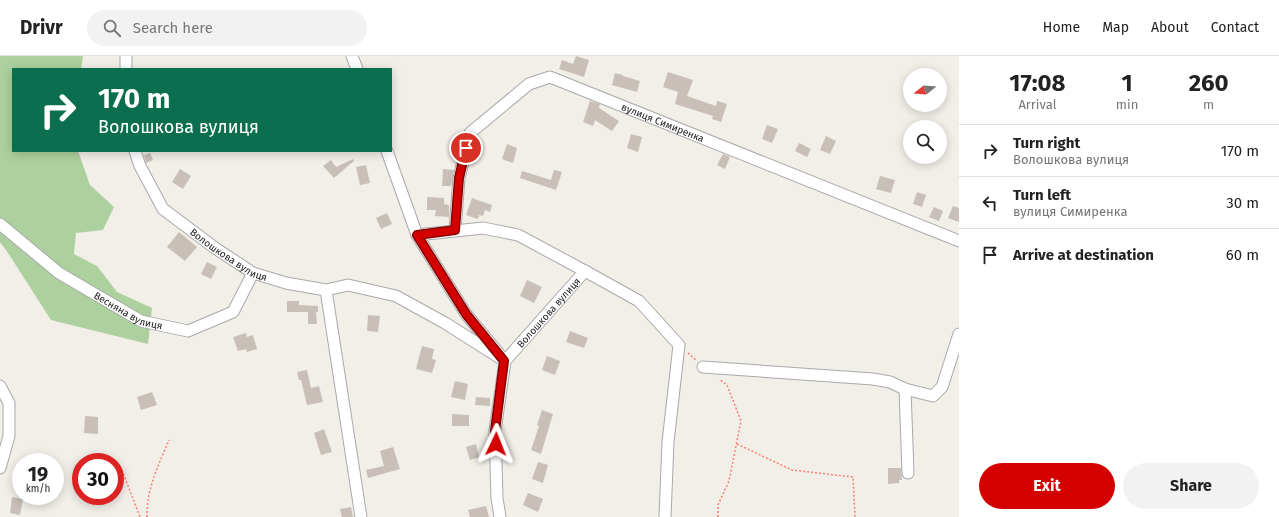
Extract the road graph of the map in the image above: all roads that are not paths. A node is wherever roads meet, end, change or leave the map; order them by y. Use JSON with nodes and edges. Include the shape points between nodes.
{"nodes":[{"id":1,"x":126,"y":56,"type":"edge"},
{"id":2,"x":352,"y":56,"type":"edge"},
{"id":3,"x":126,"y":68,"type":"edge"},
{"id":4,"x":357,"y":68,"type":"edge"},
{"id":5,"x":135,"y":152,"type":"edge"},
{"id":6,"x":387,"y":152,"type":"edge"},
{"id":7,"x":0,"y":224,"type":"edge"},
{"id":8,"x":455,"y":230,"type":"junction"},
{"id":9,"x":417,"y":235,"type":"junction"},
{"id":10,"x":959,"y":241,"type":"edge"},
{"id":11,"x":585,"y":271,"type":"junction"},
{"id":12,"x":253,"y":274,"type":"junction"},
{"id":13,"x":326,"y":290,"type":"junction"},
{"id":14,"x":959,"y":334,"type":"edge"},
{"id":15,"x":504,"y":361,"type":"junction"},
{"id":16,"x":703,"y":367,"type":"road end"},
{"id":17,"x":0,"y":386,"type":"edge"},
{"id":18,"x":905,"y":389,"type":"junction"},
{"id":19,"x":0,"y":468,"type":"edge"},
{"id":20,"x":908,"y":472,"type":"dead end"},
{"id":21,"x":361,"y":517,"type":"edge"},
{"id":22,"x":500,"y":517,"type":"edge"},
{"id":23,"x":665,"y":517,"type":"edge"}],
"edges":[{"from":1,"to":3,"type":"street"},
{"from":2,"to":4,"type":"street"},
{"from":5,"to":12,"type":"street","name":"Волошкова вулиця","via":[[163,209]]},
{"from":6,"to":9,"type":"street"},
{"from":7,"to":12,"type":"street","name":"Весняна вулиця","via":[[59,272],[140,321],[188,331],[233,312]]},
{"from":8,"to":9,"type":"street","name":"Волошкова вулиця"},
{"from":8,"to":10,"type":"street","name":"вулиця Симиренка","via":[[459,178],[470,133],[529,84],[550,77]]},
{"from":8,"to":11,"type":"street","name":"Волошкова вулиця","via":[[482,228],[518,235]]},
{"from":9,"to":15,"type":"street","via":[[466,314]]},
{"from":11,"to":15,"type":"street","name":"Волошкова вулиця"},
{"from":11,"to":23,"type":"street","via":[[639,301],[679,345],[668,442]]},
{"from":12,"to":13,"type":"street","name":"Волошкова вулиця"},
{"from":13,"to":15,"type":"street","name":"Волошкова вулиця","via":[[348,285],[396,296],[445,323]]},
{"from":13,"to":21,"type":"street"},
{"from":14,"to":18,"type":"street","via":[[942,387],[933,396]]},
{"from":15,"to":22,"type":"street","via":[[495,431]]},
{"from":16,"to":18,"type":"street","via":[[873,379],[890,382]]},
{"from":17,"to":19,"type":"street","via":[[9,403],[9,436]]},
{"from":18,"to":20,"type":"street"}]}
